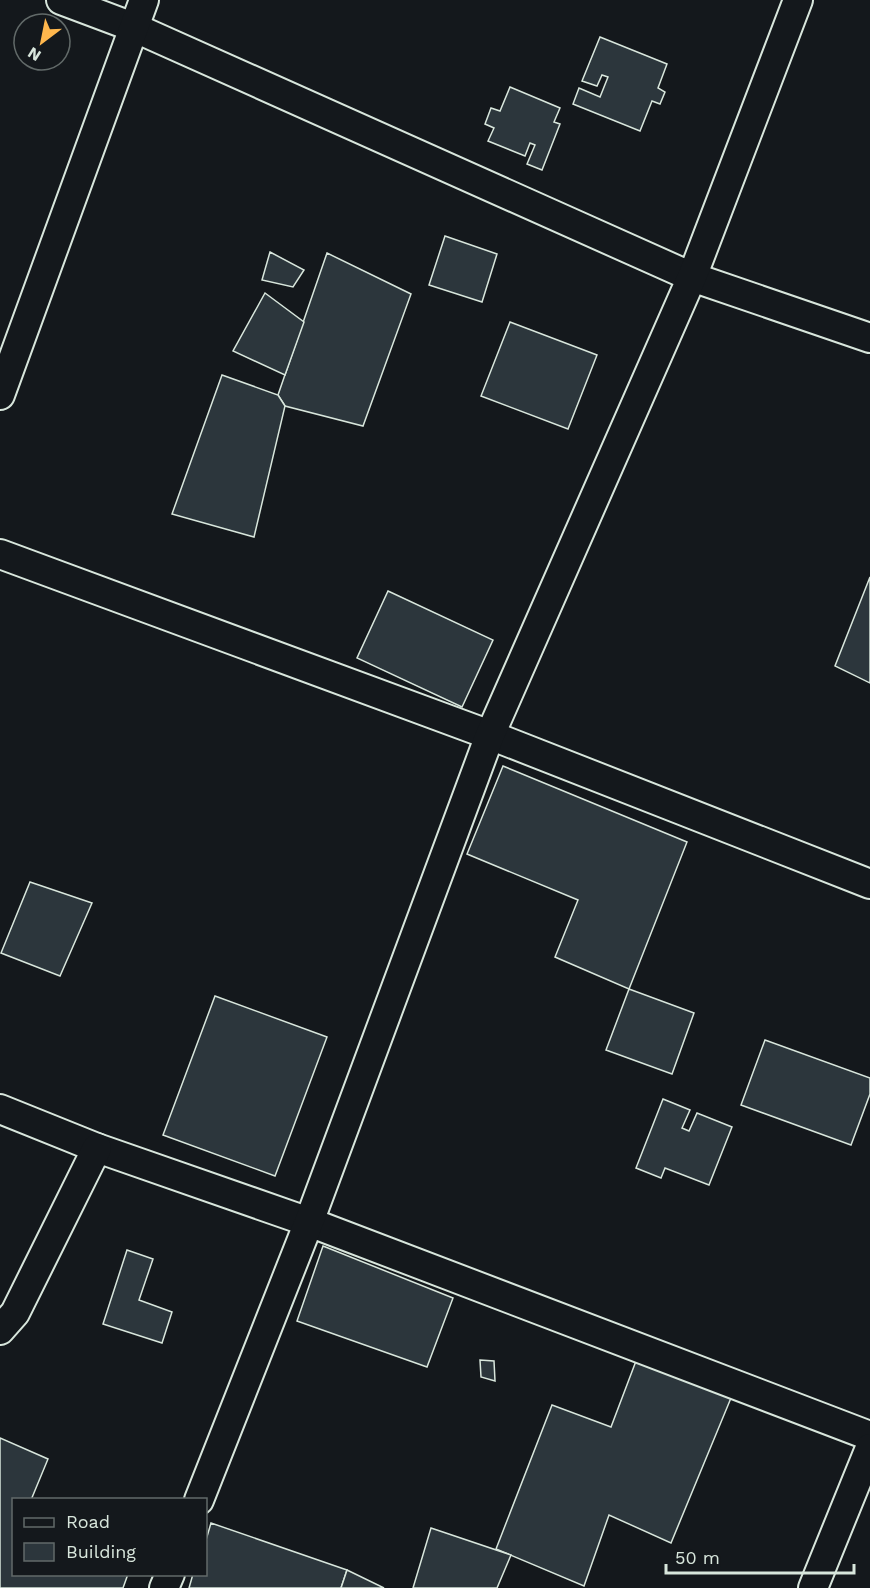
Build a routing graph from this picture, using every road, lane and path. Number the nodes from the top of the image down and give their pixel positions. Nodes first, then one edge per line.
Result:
1 (61, 0) edge
2 (144, 0) edge
3 (798, 0) edge
4 (133, 27) junction
5 (692, 277) junction
6 (870, 338) edge
7 (0, 395) edge
8 (0, 554) edge
9 (490, 735) junction
10 (870, 884) edge
11 (0, 1109) edge
12 (97, 1148) junction
13 (309, 1222) junction
14 (0, 1330) edge
15 (870, 1436) edge
16 (870, 1448) edge
17 (200, 1498) edge
18 (813, 1588) edge

1 - 4 street
2 - 4 street
3 - 5 street
4 - 5 street
4 - 7 street
5 - 6 street
5 - 9 street
8 - 9 street
9 - 10 street
9 - 13 street
11 - 12 street
12 - 13 street
12 - 14 street
13 - 15 street
13 - 17 street
16 - 18 street

